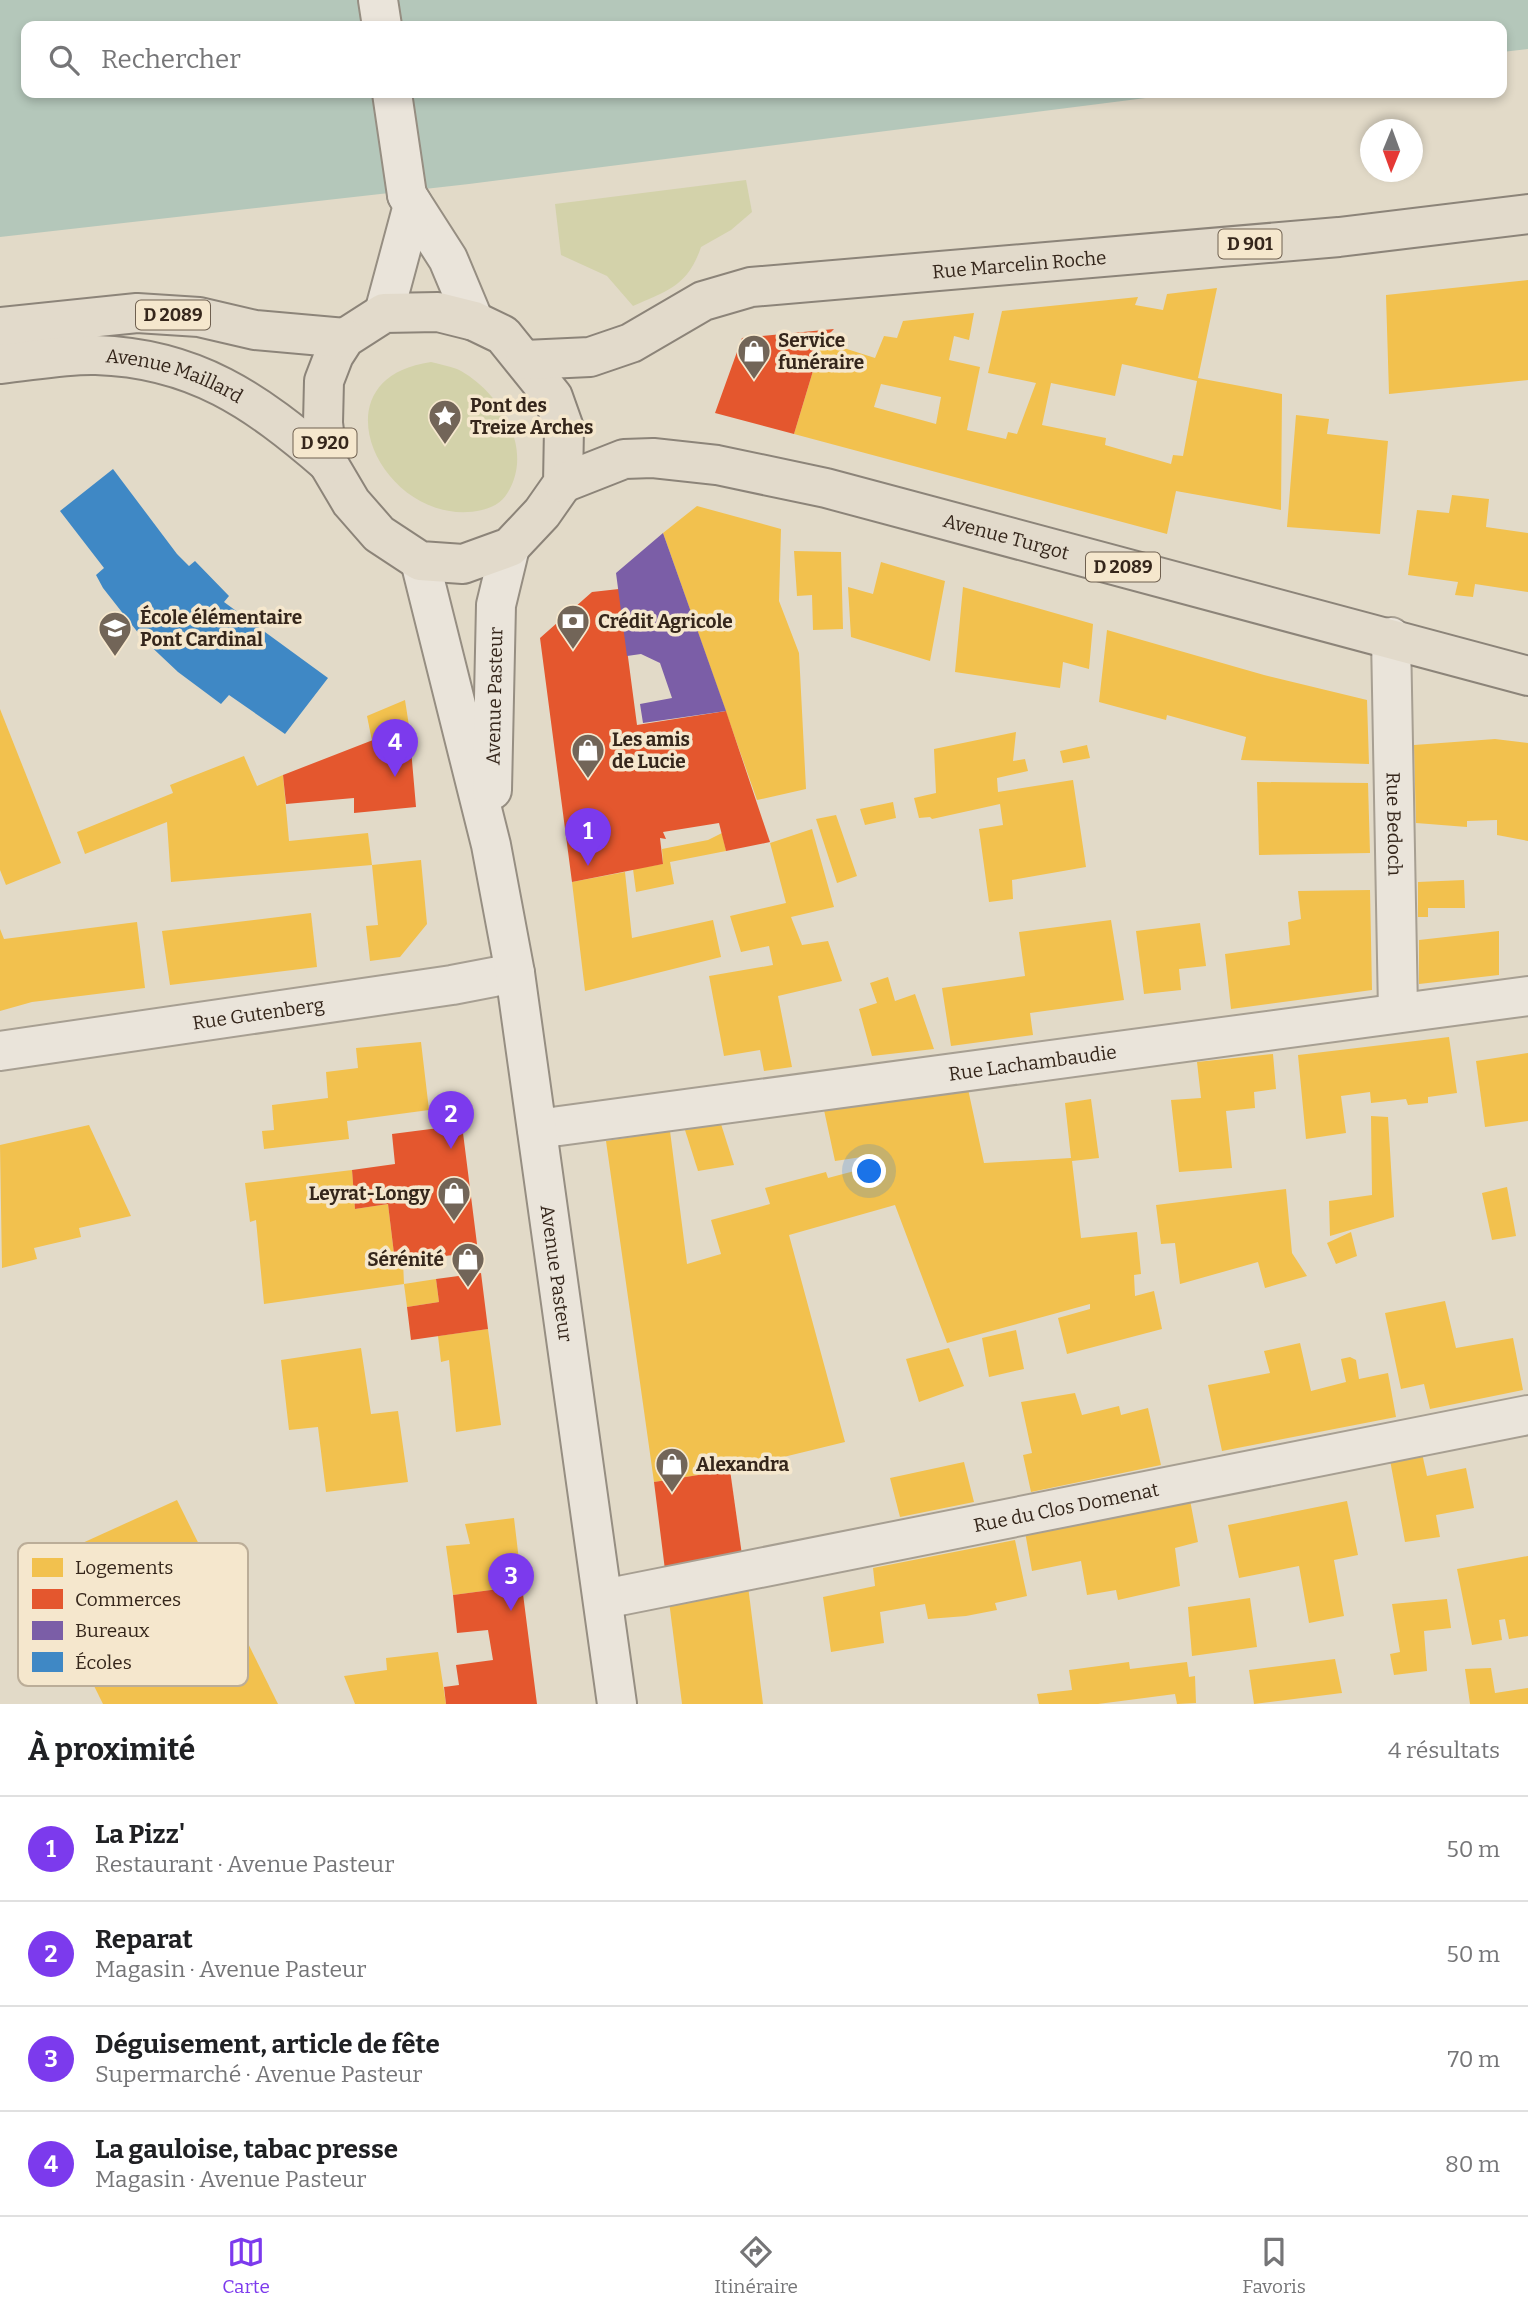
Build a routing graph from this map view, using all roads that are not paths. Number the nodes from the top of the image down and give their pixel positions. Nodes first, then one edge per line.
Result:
1 (378, 0) edge
2 (381, 21) edge
3 (393, 98) edge
4 (410, 200) junction
5 (1528, 214) edge
6 (384, 313) junction
7 (474, 321) junction
8 (0, 327) edge
9 (345, 338) junction
10 (525, 360) junction
11 (0, 364) edge
12 (328, 463) junction
13 (563, 483) junction
14 (510, 547) junction
15 (421, 561) junction
16 (1391, 637) junction
17 (1528, 676) edge
18 (491, 845) junction
19 (516, 972) junction
20 (1528, 996) edge
21 (1398, 1011) junction
22 (0, 1051) edge
23 (537, 1129) junction
24 (1528, 1415) edge
25 (604, 1599) junction
26 (617, 1704) edge

1 - 2 street
3 - 4 street
4 - 6 street
4 - 7 street
5 - 10 main road, Rue Marcelin Roche / D 901
6 - 7 main road
6 - 9 main road, D 920
7 - 10 main road
8 - 9 main road, D 2089
9 - 12 main road, D 920
10 - 13 main road
11 - 12 main road, Avenue Maillard / D 2089
12 - 15 main road, D 920
13 - 14 main road
13 - 16 main road, Avenue Turgot / D 2089
14 - 15 main road
14 - 18 street, Avenue Pasteur
15 - 18 street, Avenue Pasteur
16 - 17 main road, Avenue Turgot / D 2089
16 - 21 street, Rue Bedoch
18 - 19 street, Avenue Pasteur
19 - 22 street, Rue Gutenberg
19 - 23 street, Avenue Pasteur
20 - 21 street, Rue Lachambaudie
21 - 23 street, Rue Lachambaudie
23 - 25 street, Avenue Pasteur
24 - 25 street, Rue du Clos Domenat
25 - 26 street, Avenue Pasteur

